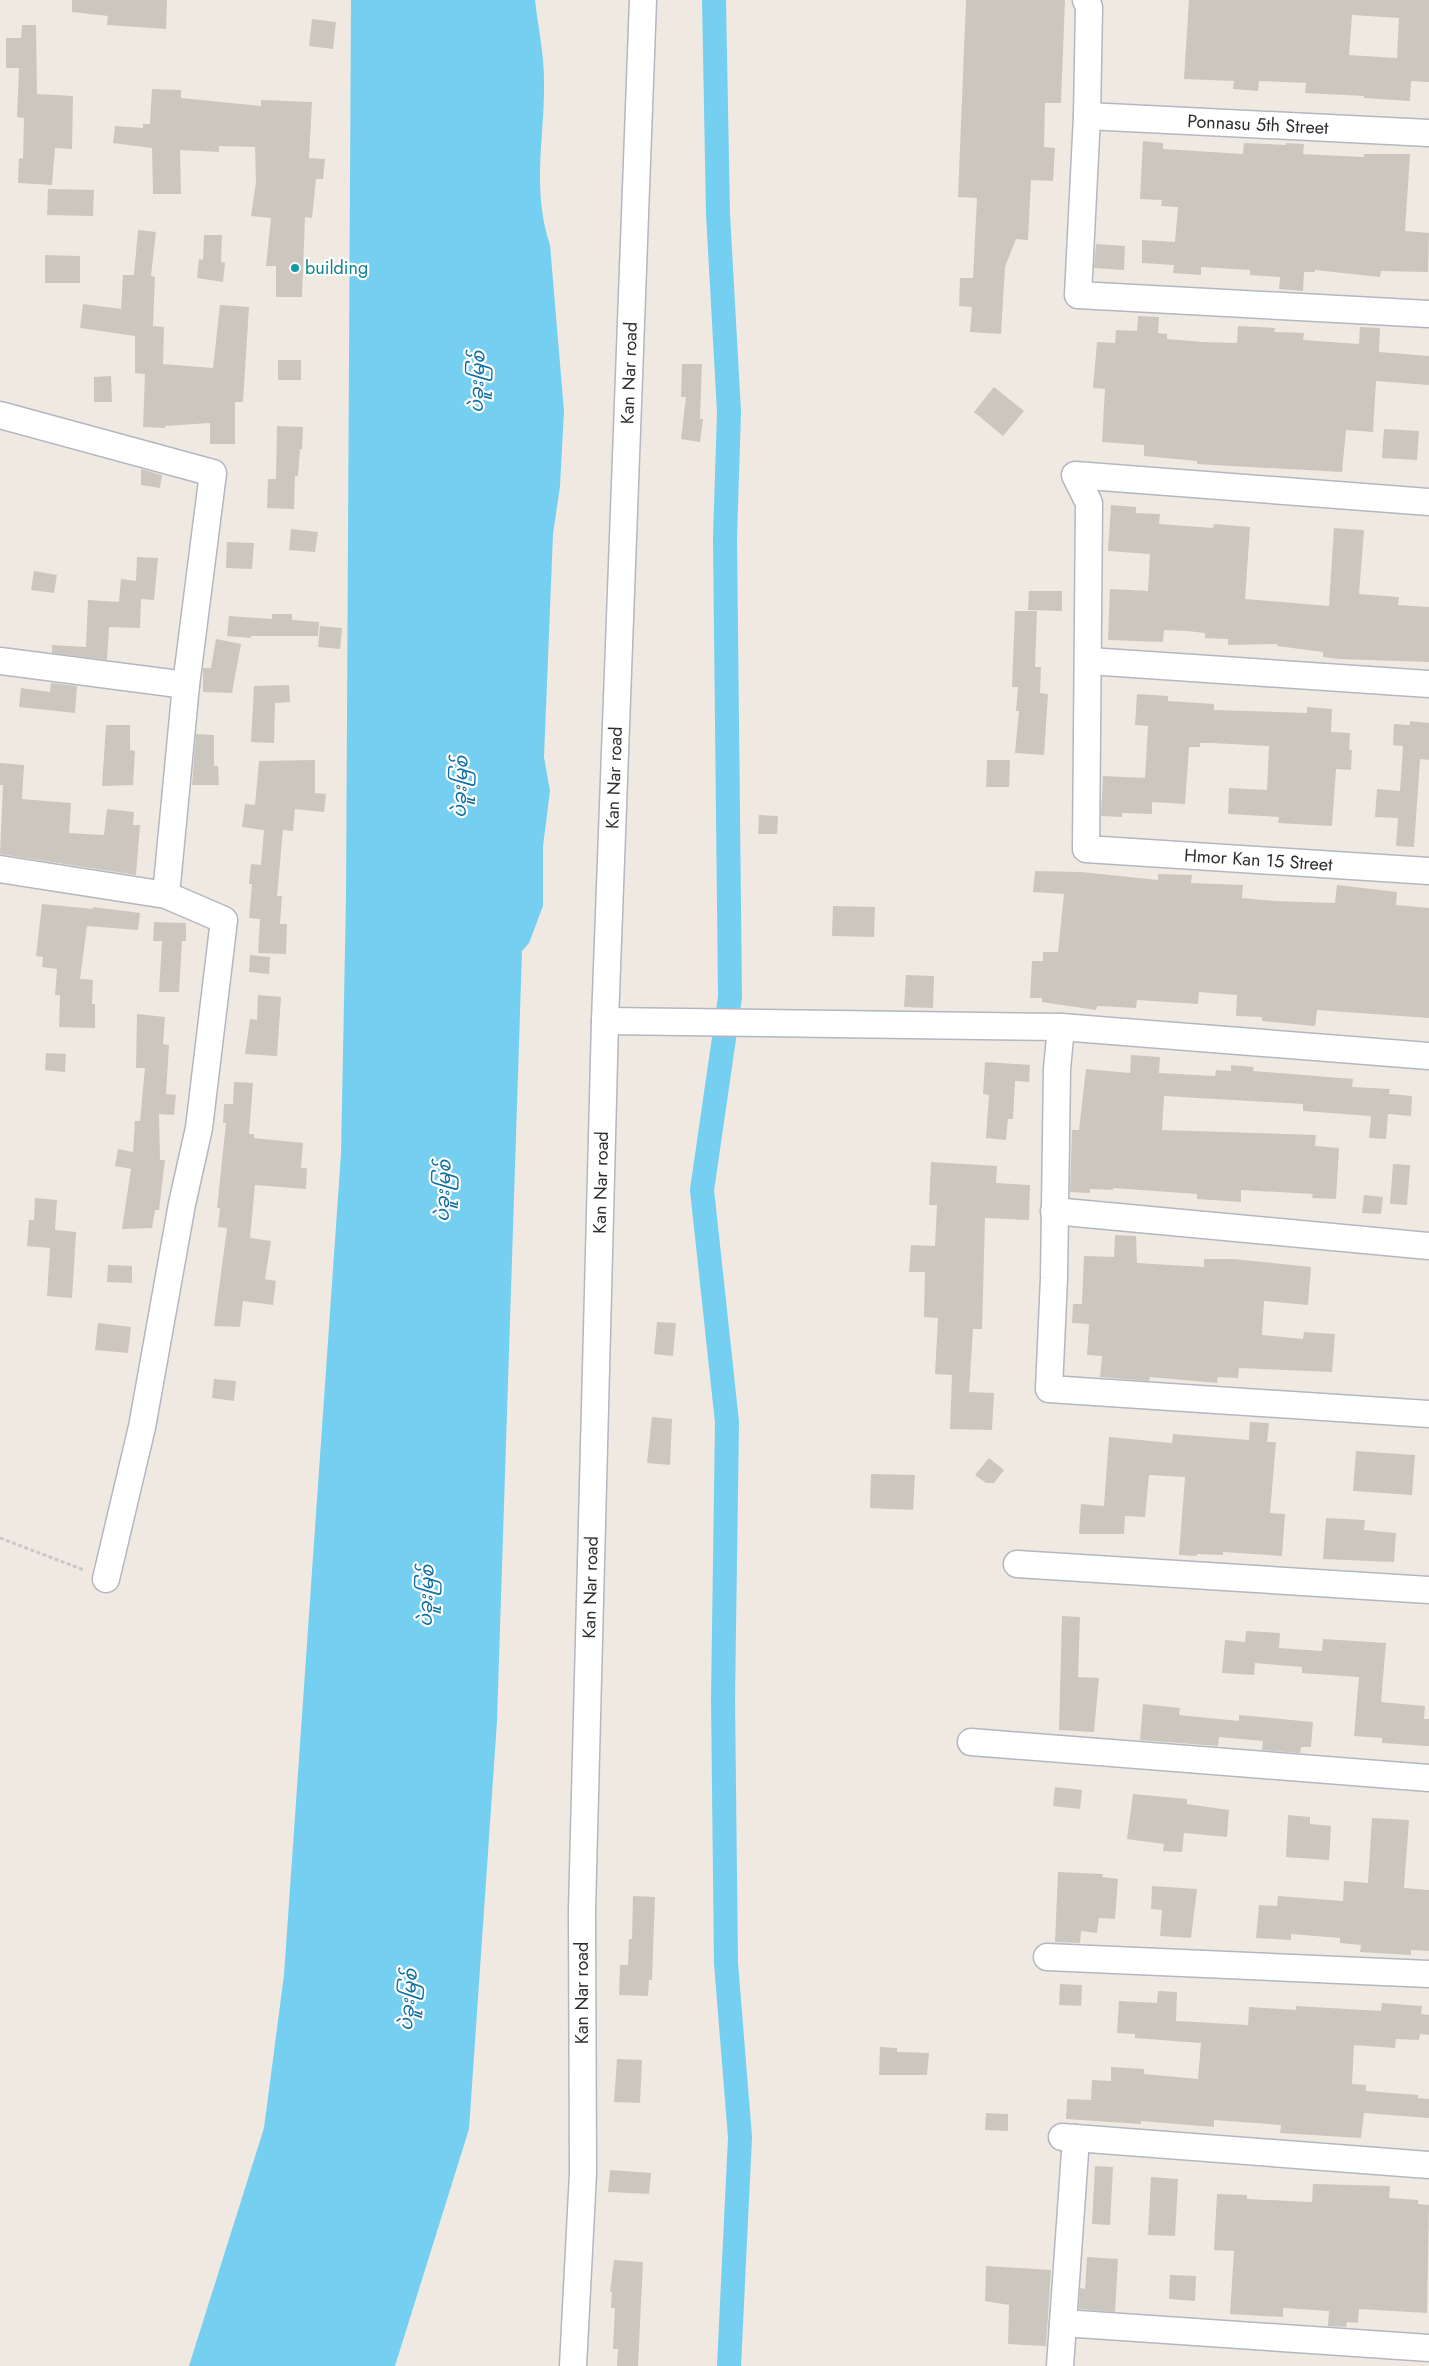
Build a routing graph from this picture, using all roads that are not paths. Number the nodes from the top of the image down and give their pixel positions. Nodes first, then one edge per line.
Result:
1 (643, 0) edge
2 (1088, 2) edge
3 (1088, 116) junction
4 (1429, 133) edge
5 (1429, 314) edge
6 (0, 415) edge
7 (1429, 502) edge
8 (0, 661) edge
9 (1089, 661) junction
10 (1429, 684) edge
11 (186, 685) junction
12 (0, 869) edge
13 (1429, 871) edge
14 (166, 895) junction
15 (605, 1021) junction
16 (1061, 1027) junction
17 (1429, 1056) edge
18 (1054, 1210) junction
19 (1429, 1246) edge
20 (1429, 1414) edge
21 (1017, 1564) dead end
22 (106, 1579) road end
23 (1429, 1590) edge
24 (971, 1742) dead end
25 (1429, 1778) edge
26 (1047, 1957) dead end
27 (1429, 1974) edge
28 (1429, 2165) edge
29 (1063, 2323) junction
30 (1429, 2348) edge
31 (573, 2366) edge
32 (1060, 2366) edge

1 - 15 street, Kan Nar road
2 - 3 street
3 - 4 street, Ponnasu 5th Street
3 - 5 street
6 - 11 street
7 - 9 street
8 - 11 street
9 - 10 street
9 - 13 street, Hmor Kan 15 Street
11 - 14 street
12 - 14 street
14 - 22 street
15 - 16 street
15 - 31 street, Kan Nar road
16 - 17 street
16 - 18 street
18 - 19 street
18 - 20 street
21 - 23 street
24 - 25 street
26 - 27 street
28 - 29 street
29 - 30 street
29 - 32 street

